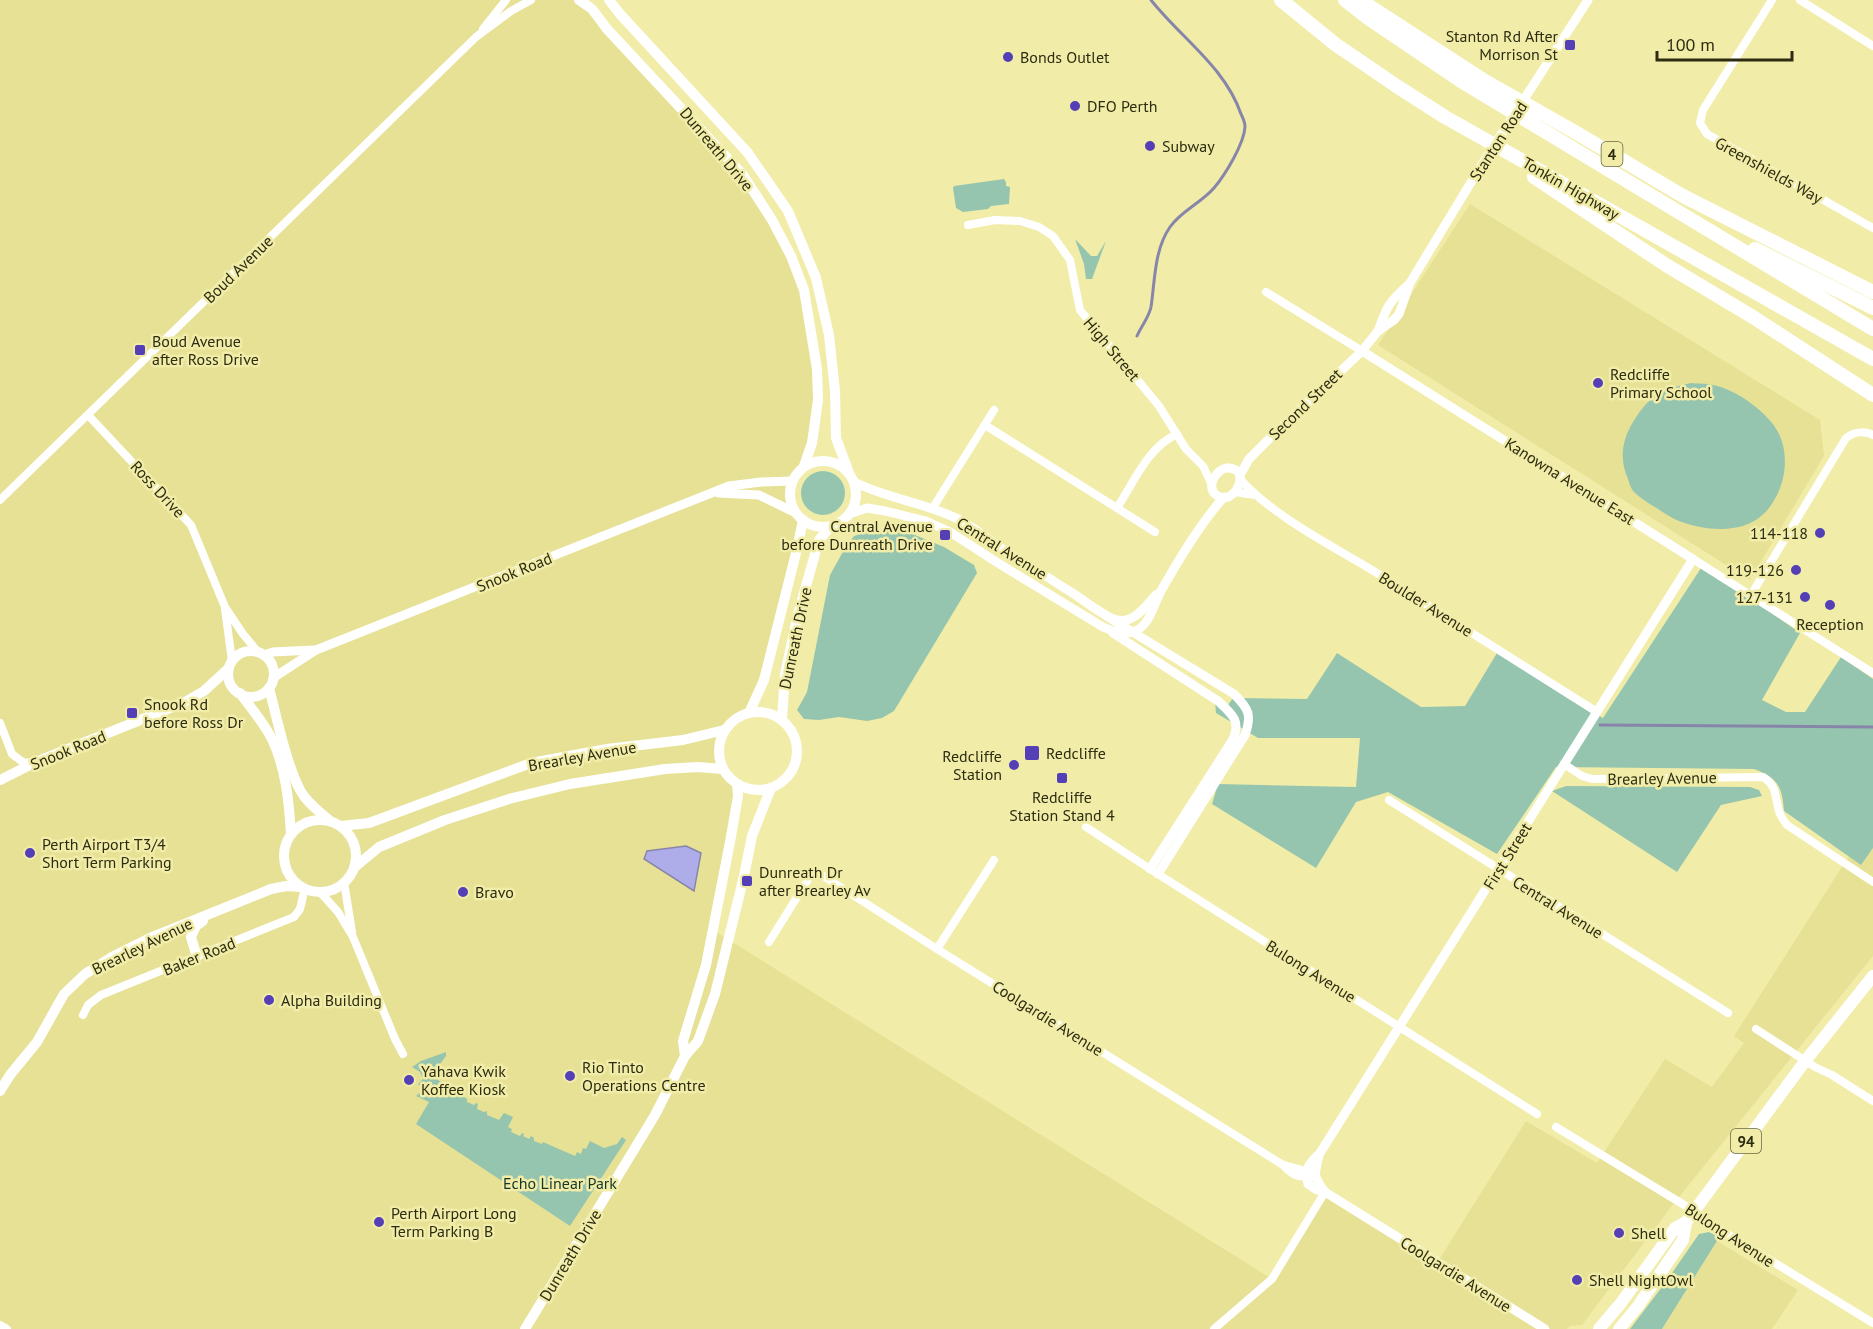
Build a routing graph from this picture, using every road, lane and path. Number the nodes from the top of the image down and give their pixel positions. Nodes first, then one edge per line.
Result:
1 (506, 0) edge
2 (531, 0) edge
3 (579, 0) edge
4 (609, 0) edge
5 (1281, 0) edge
6 (1345, 0) edge
7 (1360, 0) edge
8 (1588, 0) edge
9 (1772, 0) edge
10 (1800, 0) edge
11 (476, 37) junction
12 (1873, 46) edge
13 (1445, 117) junction
14 (1669, 208) junction
15 (968, 225) dead end
16 (1873, 228) edge
17 (1410, 283) junction
18 (1266, 292) dead end
19 (1873, 292) edge
20 (1873, 308) edge
21 (1753, 317) junction
22 (1873, 329) edge
23 (1378, 331) junction
24 (1362, 351) junction
25 (1873, 359) edge
26 (1873, 385) edge
27 (1873, 395) edge
28 (994, 410) dead end
29 (88, 415) junction
30 (985, 425) junction
31 (1177, 434) junction
32 (1873, 435) edge
33 (804, 466) junction
34 (1203, 466) junction
35 (1221, 470) junction
36 (1238, 474) junction
37 (851, 478) junction
38 (792, 481) junction
39 (1213, 489) junction
40 (1235, 492) junction
41 (712, 493) junction
42 (1255, 495) junction
43 (1224, 497) junction
44 (0, 500) edge
45 (1117, 508) junction
46 (932, 509) junction
47 (849, 514) junction
48 (799, 517) junction
49 (1206, 518) junction
50 (831, 526) junction
51 (1155, 532) dead end
52 (1693, 559) junction
53 (1161, 591) junction
54 (1751, 595) junction
55 (225, 607) junction
56 (1108, 617) junction
57 (1135, 617) junction
58 (1149, 617) junction
59 (1103, 627) junction
60 (1134, 631) junction
61 (316, 650) junction
62 (1143, 652) junction
63 (261, 654) junction
64 (1170, 655) junction
65 (231, 665) junction
66 (1873, 673) edge
67 (271, 683) junction
68 (240, 693) junction
69 (1597, 712) junction
70 (749, 713) junction
71 (782, 719) junction
72 (1, 727) edge
73 (724, 730) junction
74 (36, 762) junction
75 (1564, 764) junction
76 (722, 769) junction
77 (0, 780) edge
78 (737, 785) junction
79 (771, 788) junction
80 (1389, 800) dead end
81 (336, 824) junction
82 (1086, 827) dead end
83 (291, 834) junction
84 (994, 860) dead end
85 (354, 867) junction
86 (1498, 869) junction
87 (1154, 872) junction
88 (344, 882) junction
89 (1873, 882) edge
90 (303, 888) junction
91 (320, 892) junction
92 (232, 905) junction
93 (353, 937) junction
94 (769, 942) dead end
95 (937, 949) junction
96 (197, 957) junction
97 (1871, 979) edge
98 (1728, 1013) dead end
99 (83, 1015) dead end
100 (1400, 1027) junction
101 (1755, 1029) dead end
102 (403, 1054) dead end
103 (685, 1056) junction
104 (1806, 1060) junction
105 (0, 1091) edge
106 (1873, 1101) edge
107 (1537, 1114) dead end
108 (1556, 1127) dead end
109 (1309, 1175) junction
110 (1325, 1192) junction
111 (1694, 1211) junction
112 (1686, 1222) junction
113 (1526, 1318) junction
114 (1873, 1323) edge
115 (0, 1324) edge
116 (7, 1329) edge
117 (525, 1329) edge
118 (1214, 1329) edge
119 (1533, 1329) edge
120 (1545, 1329) edge
121 (1599, 1329) edge
122 (1619, 1329) edge

1 - 11 street, Boud Avenue
2 - 11 street, Boud Avenue
3 - 33 main road, Dunreath Drive
4 - 37 main road, Dunreath Drive
5 - 13 highway, Tonkin Highway
6 - 14 highway, Tonkin Highway / 4
7 - 19 highway, 4
8 - 17 street, Stanton Road
9 - 16 street, Greenshields Way
10 - 12 street
11 - 29 street, Boud Avenue
13 - 21 highway
13 - 25 highway, Tonkin Highway
14 - 20 highway, Tonkin Highway
14 - 22 highway, Tonkin Highway
15 - 31 street, High Street
17 - 23 street, Stanton Road
17 - 23 street, Stanton Road
18 - 24 street, Kanowna Avenue East
21 - 26 highway
21 - 27 highway
23 - 24 street, Stanton Road
24 - 36 street, Second Street
24 - 52 street, Kanowna Avenue East
28 - 30 street
29 - 44 street, Boud Avenue
29 - 55 street, Ross Drive
30 - 45 street
30 - 46 street
31 - 34 street, High Street
31 - 45 street
32 - 54 street
33 - 37 main road
33 - 38 main road
34 - 35 street
34 - 39 street, High Street
35 - 36 street
35 - 39 street
36 - 40 street, Second Street
36 - 42 street, Boulder Avenue
37 - 46 street, Central Avenue
37 - 47 main road
38 - 41 street, Snook Road
38 - 48 main road
39 - 43 street
39 - 49 street
40 - 42 street, Boulder Avenue
40 - 43 street
41 - 48 street, Snook Road
41 - 61 street, Snook Road
42 - 69 street, Boulder Avenue
43 - 49 street
45 - 51 street
46 - 56 street, Central Avenue
47 - 50 main road
47 - 59 street, Central Avenue
48 - 50 main road
48 - 70 main road, Dunreath Drive
49 - 53 street
50 - 71 main road, Dunreath Drive
52 - 54 street, Kanowna Avenue East
52 - 69 street, First Street
53 - 57 street
53 - 58 street
54 - 66 street, Kanowna Avenue East
55 - 63 street, Ross Drive
55 - 65 street, Ross Drive
56 - 57 street
56 - 60 street, Central Avenue
57 - 60 street
58 - 60 street
58 - 64 street, Central Avenue
59 - 60 street, Central Avenue
59 - 62 street, Central Avenue
60 - 62 street
60 - 64 street, Central Avenue
61 - 63 street, Snook Road
61 - 67 street, Snook Road
62 - 87 street, Central Avenue
63 - 65 main road
63 - 67 main road
64 - 87 street, Central Avenue
65 - 68 main road
65 - 74 main road, Snook Road
67 - 68 main road
67 - 81 main road
68 - 83 main road
69 - 75 street, First Street
70 - 71 main road
70 - 73 main road
71 - 79 main road
72 - 74 street
73 - 76 main road
73 - 81 main road, Brearley Avenue
74 - 77 main road, Snook Road
75 - 86 street, First Street
75 - 89 street, Brearley Avenue
76 - 78 main road
76 - 85 main road, Brearley Avenue
78 - 79 main road
78 - 103 main road, Dunreath Drive
79 - 103 main road, Dunreath Drive
80 - 86 street, Central Avenue
81 - 83 main road
81 - 85 main road
82 - 87 street, Bulong Avenue
83 - 90 main road
84 - 95 street
85 - 88 main road
86 - 98 street, Central Avenue
86 - 100 street, First Street
87 - 100 street, Bulong Avenue
88 - 91 main road
88 - 93 street
90 - 91 main road
90 - 92 main road, Brearley Avenue
90 - 96 street, Baker Road
91 - 93 street
92 - 96 main road
92 - 105 main road, Brearley Avenue
93 - 102 street
94 - 95 street, Coolgardie Avenue
95 - 109 street, Coolgardie Avenue
96 - 99 street, Baker Road
97 - 104 highway, 94
100 - 107 street, Bulong Avenue
100 - 109 street, First Street
101 - 104 street
103 - 117 main road, Dunreath Drive
104 - 106 street
104 - 111 highway, 94
108 - 111 street, Bulong Avenue
109 - 110 street, Coolgardie Avenue
110 - 113 street, Coolgardie Avenue
110 - 118 street
111 - 112 highway, 94
111 - 114 street, Bulong Avenue
112 - 121 highway, 94
112 - 122 highway, 94
113 - 119 street, Coolgardie Avenue
113 - 120 street, Coolgardie Avenue
115 - 116 street

